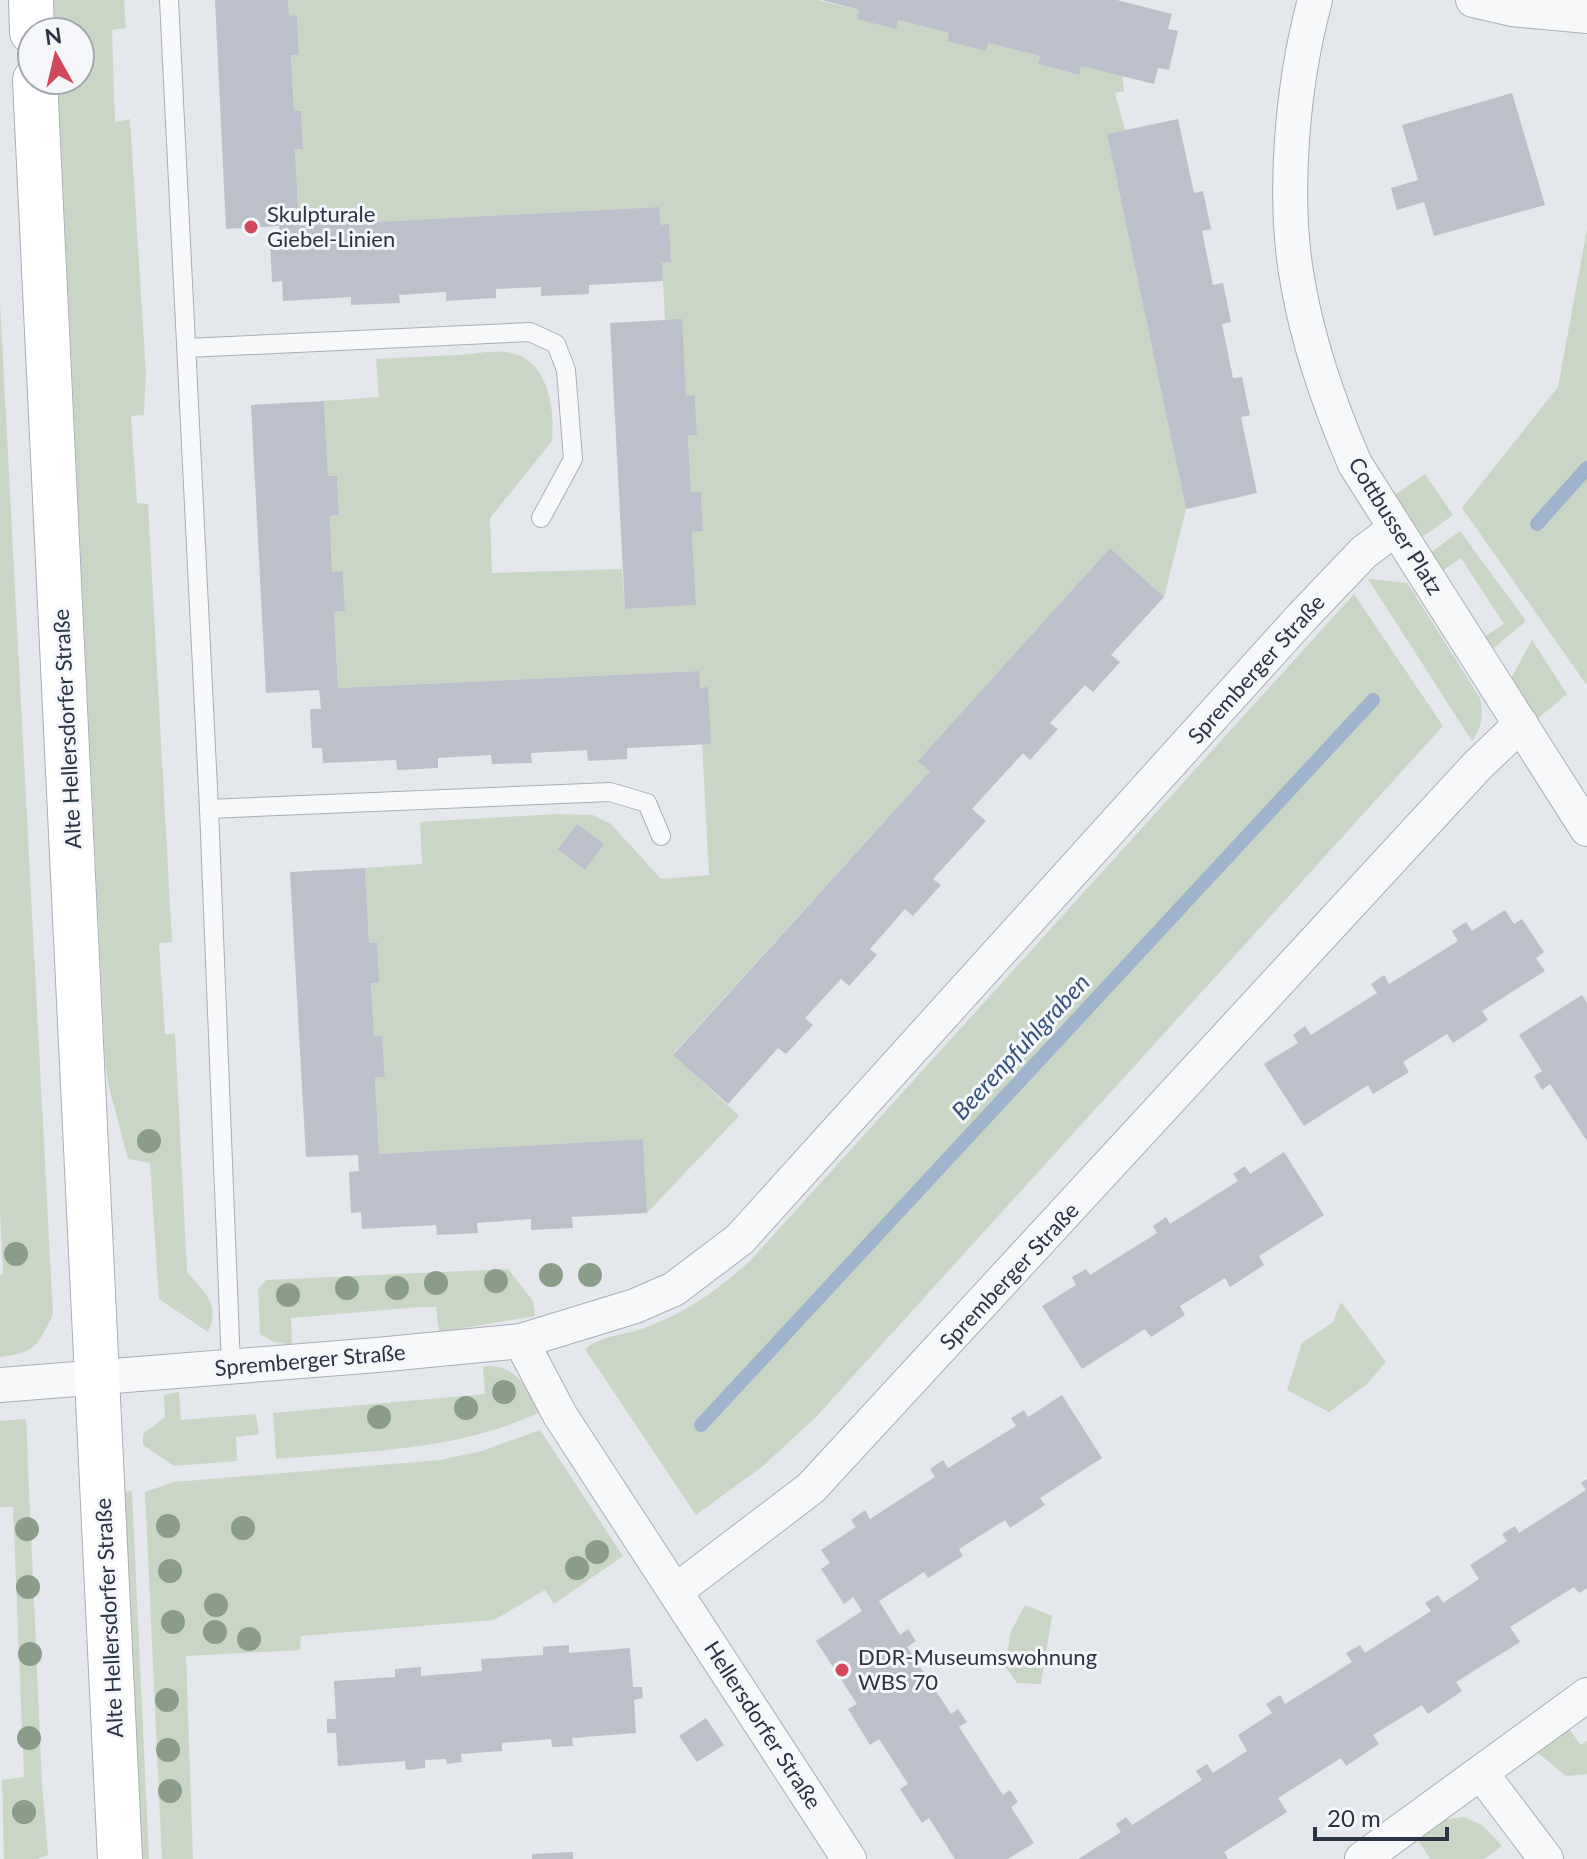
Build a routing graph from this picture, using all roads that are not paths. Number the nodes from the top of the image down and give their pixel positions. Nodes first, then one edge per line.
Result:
1 (169, 0) edge
2 (1315, 0) edge
3 (1473, 0) edge
4 (1587, 16) edge
5 (36, 96) edge
6 (187, 348) junction
7 (541, 518) dead end
8 (1395, 529) junction
9 (1521, 724) junction
10 (209, 809) junction
11 (1587, 829) edge
12 (661, 836) dead end
13 (521, 1341) junction
14 (231, 1366) junction
15 (99, 1378) junction
16 (0, 1385) edge
17 (677, 1590) junction
18 (1587, 1695) edge
19 (1481, 1773) junction
20 (120, 1859) edge
21 (849, 1859) edge
22 (1362, 1859) edge
23 (1546, 1859) edge

1 - 6 lane
2 - 8 street, Cottbusser Platz
3 - 4 street
5 - 15 street, Alte Hellersdorfer Straße
6 - 7 lane
6 - 10 lane
8 - 9 street, Cottbusser Platz
8 - 13 street, Spremberger Straße
9 - 11 street, Cottbusser Platz
9 - 17 street, Spremberger Straße
10 - 12 lane
10 - 14 lane
13 - 14 street, Spremberger Straße
13 - 17 street
14 - 15 street, Spremberger Straße
15 - 16 street
15 - 20 street, Alte Hellersdorfer Straße
17 - 21 street, Hellersdorfer Straße
18 - 19 street
19 - 22 street
19 - 23 street

